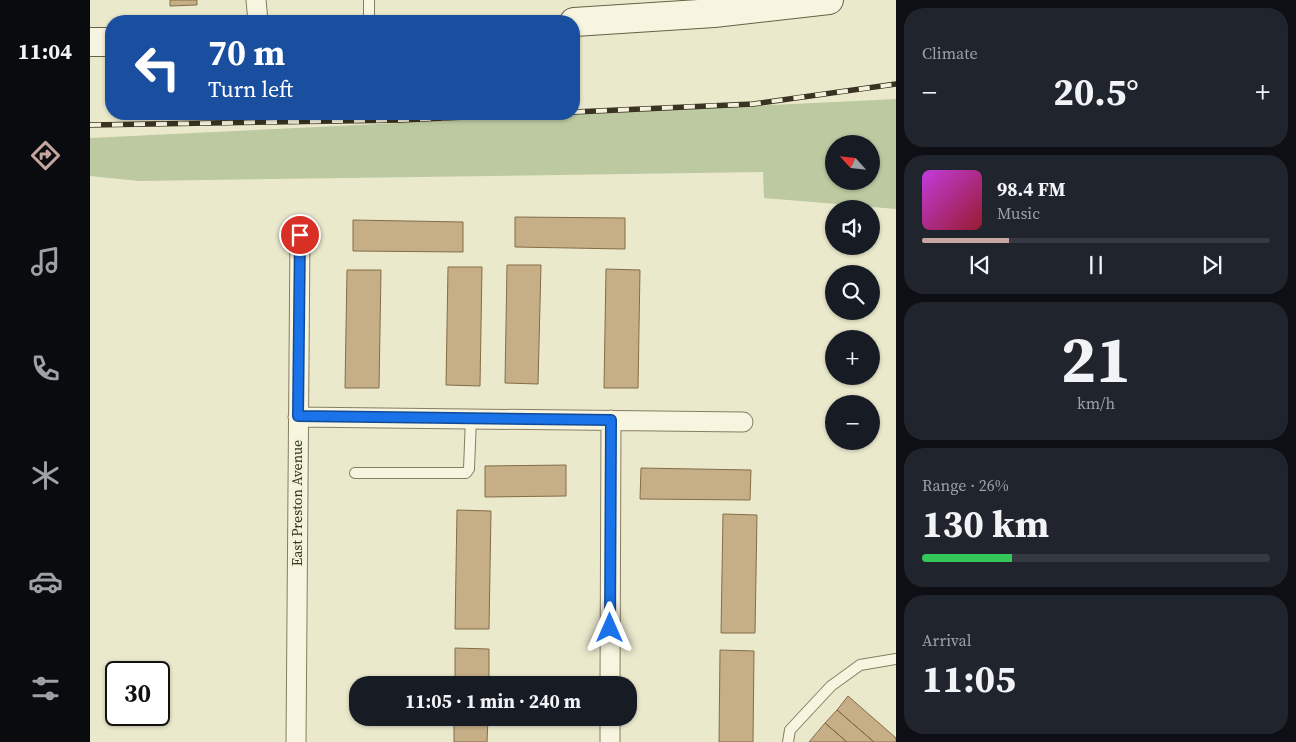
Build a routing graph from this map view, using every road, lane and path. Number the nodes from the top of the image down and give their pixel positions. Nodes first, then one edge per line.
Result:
1 (256, 0) edge
2 (369, 0) edge
3 (829, 0) edge
4 (796, 2) edge
5 (257, 15) edge
6 (369, 15) edge
7 (580, 21) edge
8 (90, 42) edge
9 (105, 42) edge
10 (300, 235) dead end
11 (298, 416) junction
12 (471, 418) junction
13 (611, 420) junction
14 (743, 422) dead end
15 (355, 473) dead end
16 (896, 659) edge
17 (610, 676) edge
18 (610, 726) edge
19 (296, 742) edge
20 (610, 742) edge
21 (788, 742) edge

1 - 5 street
2 - 6 lane
3 - 4 street
4 - 7 street
8 - 9 street
10 - 11 street, East Preston Avenue
11 - 12 street
11 - 19 street, East Preston Avenue
12 - 13 street
12 - 15 lane
13 - 14 street
13 - 17 street
16 - 21 lane
18 - 20 street

